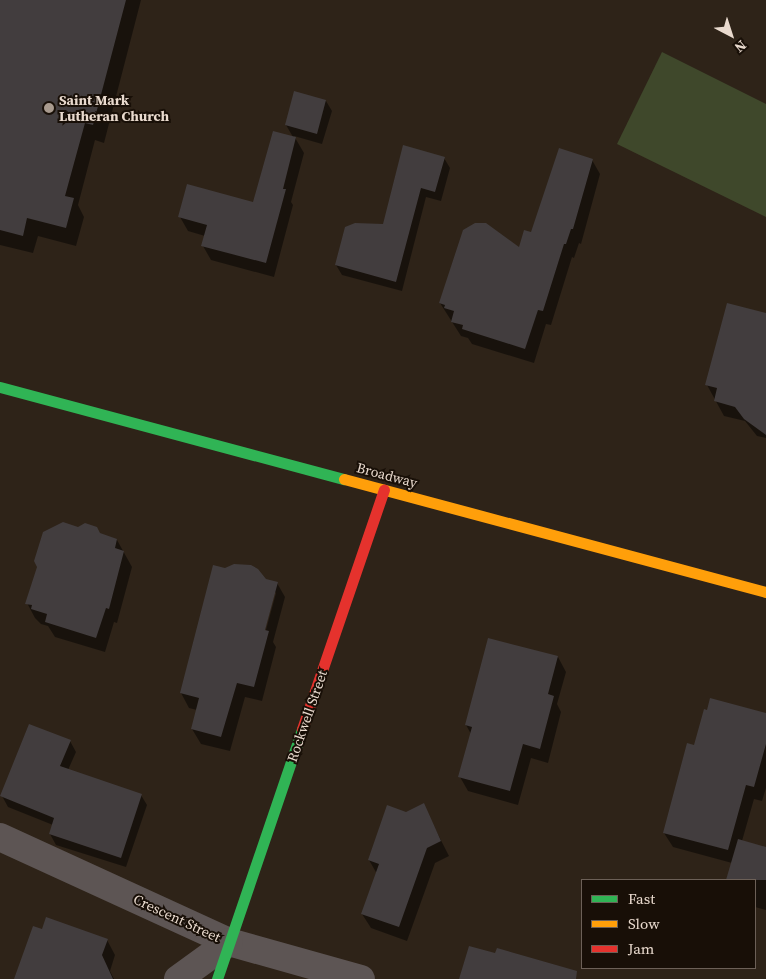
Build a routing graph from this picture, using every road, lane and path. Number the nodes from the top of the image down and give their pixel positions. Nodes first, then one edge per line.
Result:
1 (0, 387) edge
2 (384, 490) junction
3 (766, 592) edge
4 (0, 837) edge
5 (229, 942) junction
6 (178, 979) edge
7 (217, 979) edge
8 (361, 979) edge

1 - 2 main road, Broadway
2 - 3 main road, Broadway
2 - 5 main road, Rockwell Street
4 - 5 street, Crescent Street
5 - 6 street
5 - 7 main road, Rockwell Street
5 - 8 street, Crescent Street

